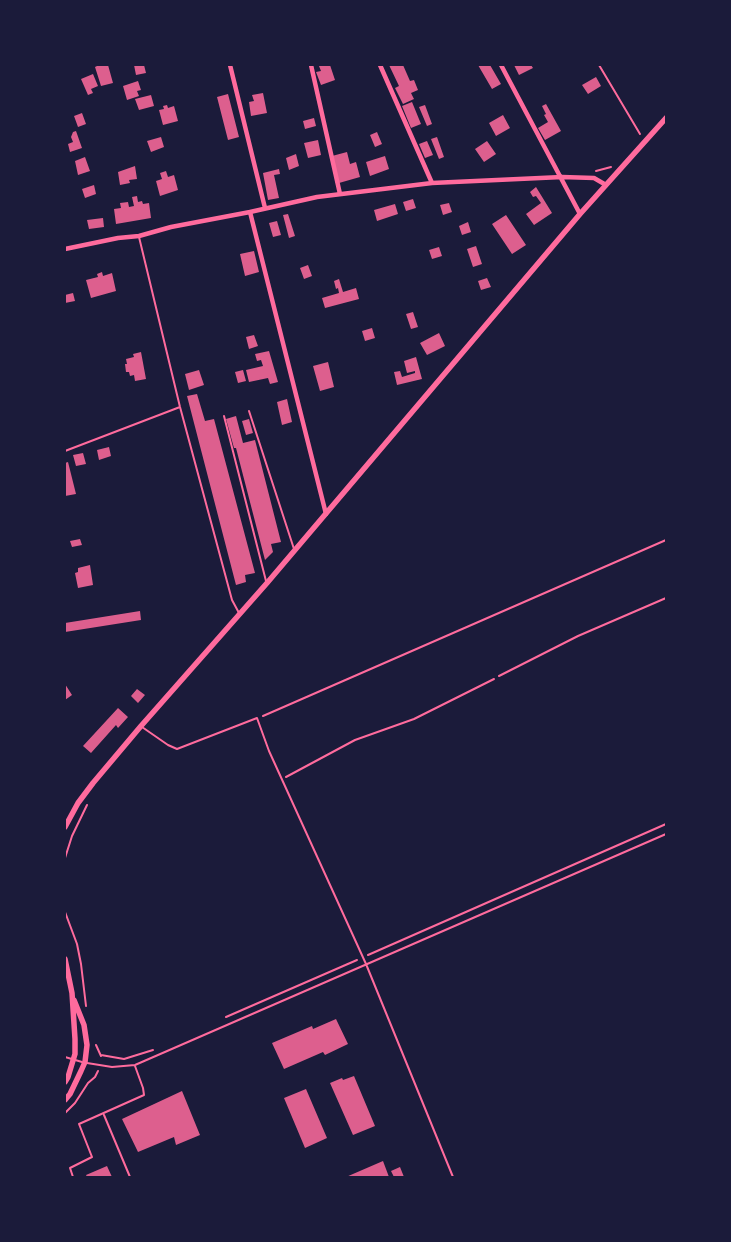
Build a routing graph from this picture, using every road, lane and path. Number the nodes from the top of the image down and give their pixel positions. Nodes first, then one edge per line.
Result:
1 (230, 65) edge
2 (311, 65) edge
3 (380, 65) edge
4 (501, 65) edge
5 (599, 65) edge
6 (666, 118) edge
7 (644, 142) junction
8 (615, 165) dead end
9 (562, 177) junction
10 (588, 178) junction
11 (432, 183) junction
12 (606, 185) junction
13 (340, 194) junction
14 (265, 208) junction
15 (250, 212) junction
16 (580, 214) junction
17 (139, 236) junction
18 (65, 249) edge
19 (180, 407) junction
20 (249, 411) dead end
21 (224, 416) dead end
22 (65, 451) edge
23 (326, 514) junction
24 (666, 540) edge
25 (294, 549) junction
26 (267, 583) junction
27 (666, 598) edge
28 (239, 613) junction
29 (499, 676) joint
30 (257, 718) junction
31 (141, 726) junction
32 (282, 779) junction
33 (666, 824) edge
34 (76, 826) dead end
35 (65, 827) edge
36 (666, 834) edge
37 (65, 858) edge
38 (65, 912) edge
39 (363, 957) junction
40 (65, 958) edge
41 (366, 964) junction
42 (72, 993) junction
43 (87, 1010) dead end
44 (227, 1017) dead end
45 (94, 1038) dead end
46 (154, 1049) dead end
47 (101, 1055) junction
48 (65, 1057) edge
49 (73, 1059) junction
50 (100, 1060) dead end
51 (85, 1062) junction
52 (134, 1065) junction
53 (97, 1073) dead end
54 (65, 1082) edge
55 (65, 1100) edge
56 (65, 1113) edge
57 (104, 1114) junction
58 (73, 1177) edge
59 (130, 1177) edge
60 (453, 1177) edge

1 - 14 street
2 - 13 street
3 - 11 street
4 - 9 street
5 - 7 path
6 - 7 street
7 - 12 street
8 - 10 path
9 - 10 street
9 - 11 street
9 - 16 street
10 - 12 street
11 - 13 street
12 - 16 street
13 - 14 street
14 - 15 street
15 - 17 street
15 - 23 street
16 - 23 street
17 - 18 street
17 - 19 lane
19 - 22 lane
19 - 28 lane
20 - 25 lane
21 - 26 lane
23 - 25 street
24 - 30 path
25 - 26 street
26 - 28 street
27 - 29 lane
28 - 31 street
29 - 32 path
30 - 31 lane
30 - 32 lane
31 - 35 street
32 - 39 lane
33 - 39 path
34 - 37 path
36 - 41 lane
38 - 43 path
39 - 41 lane
39 - 44 path
40 - 42 street
41 - 52 lane
41 - 60 lane
42 - 49 street
42 - 51 street
45 - 47 path
46 - 47 path
47 - 50 path
48 - 49 lane
49 - 51 lane
49 - 54 street
51 - 52 lane
51 - 55 street
52 - 57 lane
53 - 56 path
57 - 58 lane
57 - 59 lane

